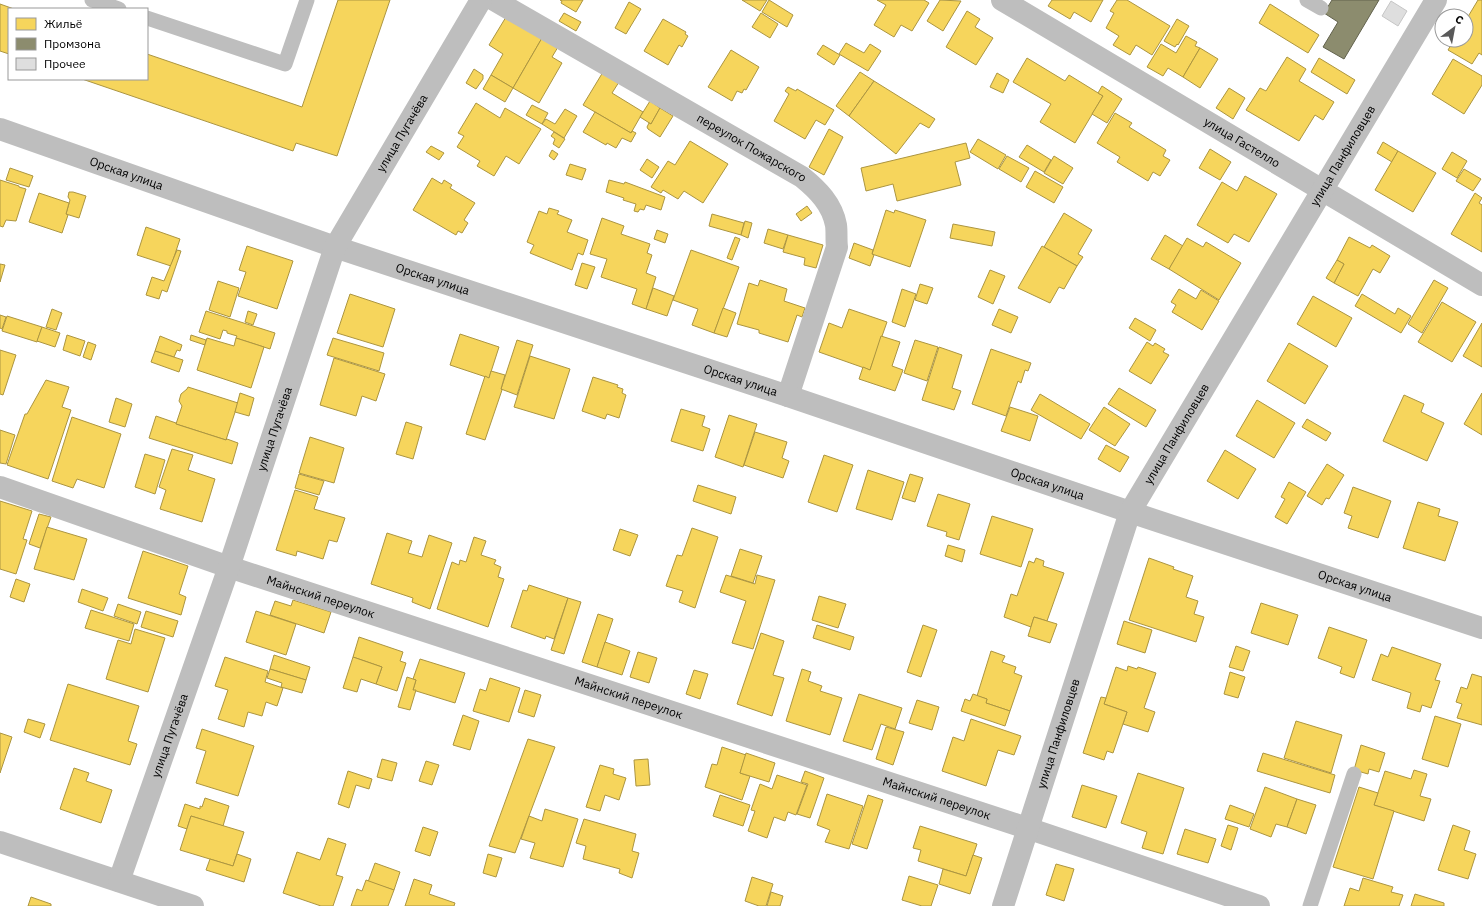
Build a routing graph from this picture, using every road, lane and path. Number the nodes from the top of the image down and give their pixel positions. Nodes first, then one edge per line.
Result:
1 (92, 0) edge
2 (307, 0) edge
3 (481, 0) edge
4 (494, 0) edge
5 (1002, 0) edge
6 (1307, 0) edge
7 (1436, 0) edge
8 (116, 8) edge
9 (1321, 8) dead end
10 (148, 18) edge
11 (0, 129) edge
12 (1322, 189) junction
13 (335, 247) junction
14 (1482, 285) edge
15 (788, 396) junction
16 (0, 488) edge
17 (1130, 512) junction
18 (229, 567) junction
19 (1482, 628) edge
20 (1354, 774) dead end
21 (1027, 828) junction
22 (0, 842) edge
23 (119, 881) junction
24 (193, 906) edge
25 (1002, 906) edge
26 (1259, 906) edge
27 (1310, 906) edge

1 - 8 lane
2 - 10 lane
3 - 13 street, улица Пугачёва
4 - 15 street, переулок Пожарского
5 - 12 street, улица Гастелло
6 - 9 lane
7 - 12 street, улица Панфиловцев
11 - 13 street, Орская улица
12 - 14 street, улица Гастелло
12 - 17 street, улица Панфиловцев
13 - 15 street, Орская улица
13 - 18 street, улица Пугачёва
15 - 17 street, Орская улица
16 - 18 street, Майнский переулок
17 - 19 street, Орская улица
17 - 21 street, улица Панфиловцев
18 - 21 street, Майнский переулок
18 - 23 street, улица Пугачёва
20 - 27 lane
21 - 25 street, улица Панфиловцев
21 - 26 street, Майнский переулок
22 - 23 street
23 - 24 street

